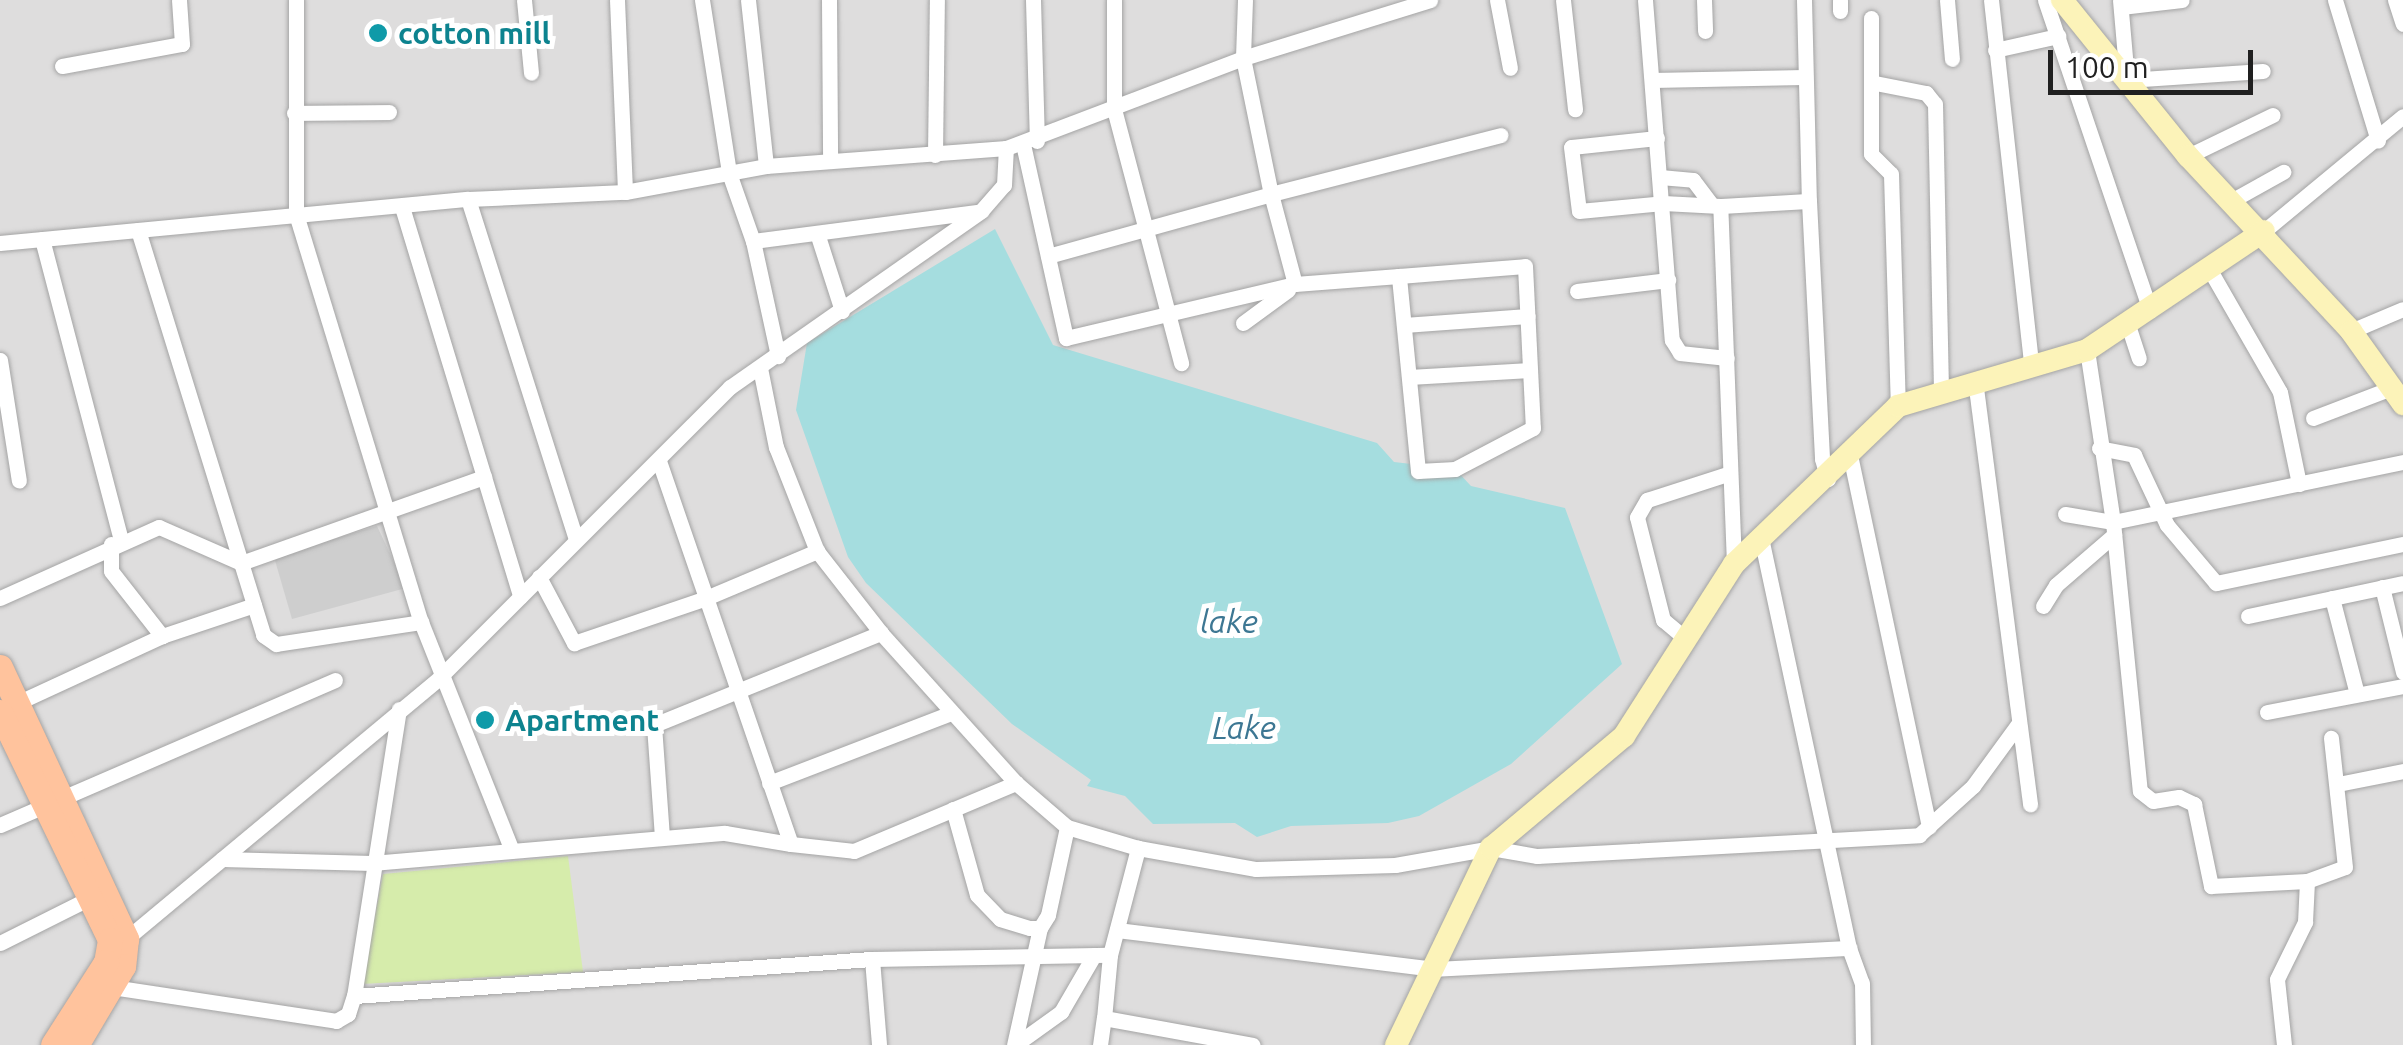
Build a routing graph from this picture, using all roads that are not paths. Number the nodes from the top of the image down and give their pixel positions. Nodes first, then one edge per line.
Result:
1 (179, 0) edge
2 (296, 0) edge
3 (524, 0) edge
4 (617, 0) edge
5 (702, 0) edge
6 (748, 0) edge
7 (829, 0) edge
8 (937, 0) edge
9 (1033, 0) edge
10 (1114, 0) edge
11 (1245, 0) edge
12 (1430, 0) edge
13 (1497, 0) edge
14 (1563, 0) edge
15 (1645, 0) edge
16 (1704, 0) edge
17 (1804, 0) edge
18 (1948, 0) edge
19 (1992, 0) edge
20 (2045, 0) edge
21 (2062, 0) edge
22 (2182, 0) edge
23 (2336, 0) edge
24 (2395, 0) edge
25 (2121, 4) edge
26 (1871, 18) dead end
27 (2403, 24) edge
28 (1705, 31) dead end
29 (2058, 36) junction
30 (1995, 50) junction
31 (1243, 58) junction
32 (1952, 59) dead end
33 (62, 66) dead end
34 (1510, 68) dead end
35 (2263, 70) dead end
36 (531, 74) dead end
37 (1804, 77) junction
38 (1652, 80) junction
39 (2127, 80) junction
40 (1874, 83) junction
41 (1114, 109) junction
42 (1575, 109) dead end
43 (389, 112) dead end
44 (294, 113) junction
45 (2273, 115) dead end
46 (2403, 116) edge
47 (1501, 135) dead end
48 (1657, 138) junction
49 (2378, 141) junction
50 (1030, 142) junction
51 (1006, 148) junction
52 (935, 155) junction
53 (2188, 156) junction
54 (830, 162) junction
55 (766, 166) junction
56 (2283, 172) dead end
57 (728, 173) junction
58 (1660, 176) junction
59 (625, 192) junction
60 (1271, 194) junction
61 (468, 199) junction
62 (1809, 201) junction
63 (2231, 201) junction
64 (1662, 203) junction
65 (1716, 205) junction
66 (402, 207) junction
67 (981, 212) junction
68 (296, 214) junction
69 (1146, 229) junction
70 (138, 230) junction
71 (2264, 231) junction
72 (817, 233) junction
73 (42, 239) junction
74 (753, 242) junction
75 (0, 243) edge
76 (1048, 256) junction
77 (2211, 272) junction
78 (1399, 276) junction
79 (1668, 280) junction
80 (1295, 284) junction
81 (1576, 291) dead end
82 (2403, 309) edge
83 (842, 310) junction
84 (2150, 311) junction
85 (1167, 316) junction
86 (1528, 316) junction
87 (1243, 322) dead end
88 (1404, 325) junction
89 (2128, 325) junction
90 (2350, 331) junction
91 (2087, 350) junction
92 (778, 356) junction
93 (1727, 358) junction
94 (2138, 358) dead end
95 (0, 360) edge
96 (1181, 363) dead end
97 (2031, 363) junction
98 (760, 368) junction
99 (1530, 370) junction
100 (1408, 377) junction
101 (1974, 380) junction
102 (1941, 390) junction
103 (2397, 396) edge
104 (3, 402) edge
105 (1898, 406) junction
106 (2313, 418) dead end
107 (2099, 448) junction
108 (1850, 454) junction
109 (659, 461) junction
110 (2403, 462) edge
111 (1726, 474) junction
112 (484, 477) junction
113 (1828, 479) junction
114 (19, 481) dead end
115 (2299, 484) junction
116 (2161, 512) junction
117 (388, 513) junction
118 (2065, 514) dead end
119 (2113, 529) junction
120 (576, 540) junction
121 (116, 542) junction
122 (1762, 542) junction
123 (2403, 544) edge
124 (817, 551) junction
125 (241, 563) junction
126 (1734, 564) junction
127 (539, 577) junction
128 (2403, 583) edge
129 (2382, 587) junction
130 (520, 596) junction
131 (0, 598) edge
132 (706, 598) junction
133 (2332, 598) junction
134 (254, 605) junction
135 (2043, 606) dead end
136 (2248, 616) dead end
137 (421, 622) junction
138 (881, 632) junction
139 (162, 636) junction
140 (1686, 638) junction
141 (0, 666) edge
142 (2403, 672) edge
143 (440, 677) junction
144 (335, 680) dead end
145 (2403, 686) edge
146 (738, 693) junction
147 (2357, 694) junction
148 (9, 707) edge
149 (400, 709) junction
150 (2267, 712) dead end
151 (950, 713) junction
152 (2019, 723) junction
153 (2331, 738) dead end
154 (2403, 771) edge
155 (769, 782) junction
156 (1016, 783) junction
157 (2338, 784) junction
158 (54, 801) junction
159 (2030, 804) dead end
160 (953, 810) junction
161 (0, 825) edge
162 (1067, 827) junction
163 (1930, 828) junction
164 (662, 837) junction
165 (1826, 842) junction
166 (791, 844) junction
167 (1138, 848) junction
168 (1491, 848) junction
169 (512, 852) junction
170 (222, 859) junction
171 (372, 862) junction
172 (2307, 881) junction
173 (90, 898) junction
174 (1040, 928) junction
175 (1117, 930) junction
176 (126, 938) junction
177 (0, 942) edge
178 (1849, 948) junction
179 (1102, 955) junction
180 (1036, 956) junction
181 (872, 959) junction
182 (1433, 969) junction
183 (112, 988) junction
184 (354, 996) junction
185 (1104, 1018) junction
186 (53, 1045) edge
187 (76, 1045) edge
188 (879, 1045) edge
189 (1014, 1045) edge
190 (1100, 1045) edge
191 (1253, 1045) edge
192 (1396, 1045) edge
193 (1863, 1045) edge
194 (2284, 1045) edge

1 - 33 street
2 - 44 street
3 - 36 street
4 - 59 street
5 - 57 street
6 - 55 street
7 - 54 street
8 - 52 street
9 - 50 street
10 - 41 street
11 - 31 street
12 - 31 street
13 - 34 street
14 - 42 street
15 - 38 street
16 - 28 street
17 - 37 street
18 - 32 street
19 - 30 street
20 - 29 street
21 - 39 street
22 - 25 street
23 - 49 street
24 - 27 street
25 - 39 street
26 - 40 street
29 - 30 street
29 - 84 street
30 - 97 street
31 - 41 street
31 - 60 street
35 - 39 street
37 - 38 street
37 - 62 street
38 - 48 street
39 - 53 street
40 - 102 street
40 - 105 street
41 - 50 street
41 - 69 street
43 - 44 street
44 - 68 street
45 - 53 street
46 - 49 street
47 - 60 street
48 - 58 street
48 - 64 street
49 - 71 street
50 - 51 street
50 - 76 street
51 - 52 street
51 - 67 street
52 - 54 street
53 - 63 street
54 - 55 street
55 - 57 street
56 - 63 street
57 - 59 street
57 - 74 street
58 - 64 street
58 - 65 street
59 - 61 street
60 - 69 street
60 - 80 street
61 - 66 street
61 - 120 street
62 - 65 street
62 - 113 street
63 - 71 street
64 - 65 street
64 - 79 street
65 - 93 street
66 - 68 street
66 - 112 street
67 - 72 street
67 - 83 street
68 - 70 street
68 - 117 street
69 - 76 street
69 - 85 street
70 - 73 street
70 - 125 street
71 - 77 street
71 - 90 street
72 - 74 street
72 - 83 street
73 - 75 street
73 - 121 street
74 - 92 street
76 - 85 street
77 - 84 street
77 - 115 street
78 - 80 street
78 - 86 street
78 - 88 street
79 - 81 street
79 - 93 street
80 - 85 street
80 - 87 street
82 - 90 street
83 - 92 street
84 - 89 street
85 - 96 street
86 - 88 street
86 - 99 street
88 - 100 street
89 - 91 street
89 - 94 street
90 - 103 street
91 - 97 street
91 - 107 street
92 - 98 street
93 - 111 street
95 - 104 street
97 - 101 street
98 - 109 street
98 - 124 street
99 - 100 street
99 - 100 street
101 - 102 street
101 - 152 street
102 - 105 street
103 - 106 street
104 - 114 street
105 - 108 street
107 - 116 street
107 - 119 street
108 - 113 street
108 - 163 street
109 - 120 street
109 - 132 street
110 - 115 street
111 - 126 street
111 - 140 street
112 - 117 street
112 - 130 street
113 - 122 street
115 - 116 street
116 - 119 street
116 - 123 street
117 - 125 street
117 - 137 street
118 - 119 street
119 - 135 street
119 - 172 street
120 - 127 street
121 - 125 street
121 - 131 street
121 - 139 street
122 - 126 street
122 - 165 street
124 - 132 street
124 - 138 street
125 - 134 street
126 - 140 street
127 - 130 street
127 - 132 street
128 - 129 street
129 - 133 street
129 - 142 street
130 - 143 street
132 - 146 street
133 - 136 street
133 - 147 street
134 - 137 street
134 - 139 street
137 - 143 street
138 - 146 street
138 - 151 street
139 - 148 street
140 - 168 street
141 - 148 main road
143 - 149 street
143 - 169 street
144 - 158 street
145 - 147 street
146 - 155 street
146 - 164 street
147 - 150 street
148 - 158 main road
149 - 170 street
149 - 171 street
151 - 155 street
151 - 156 street
152 - 159 street
152 - 163 street
153 - 157 street
154 - 157 street
155 - 166 street
156 - 160 street
156 - 162 street
157 - 172 street
158 - 161 street
158 - 173 main road
158 - 176 main road
160 - 166 street
160 - 174 street
162 - 167 street
162 - 174 street
163 - 165 street
164 - 166 street
164 - 169 street
165 - 168 street
165 - 178 street
167 - 168 street
167 - 175 street
168 - 182 street
169 - 171 street
170 - 171 street
170 - 176 street
171 - 184 street
172 - 194 street
173 - 177 street
173 - 186 main road
174 - 180 street
175 - 179 street
175 - 182 street
176 - 183 main road
178 - 182 street
178 - 193 street
179 - 180 street
179 - 185 street
179 - 189 street
180 - 181 street
180 - 189 street
181 - 184 street
181 - 188 street
182 - 192 street
183 - 184 street
183 - 187 main road
185 - 190 street
185 - 191 street

